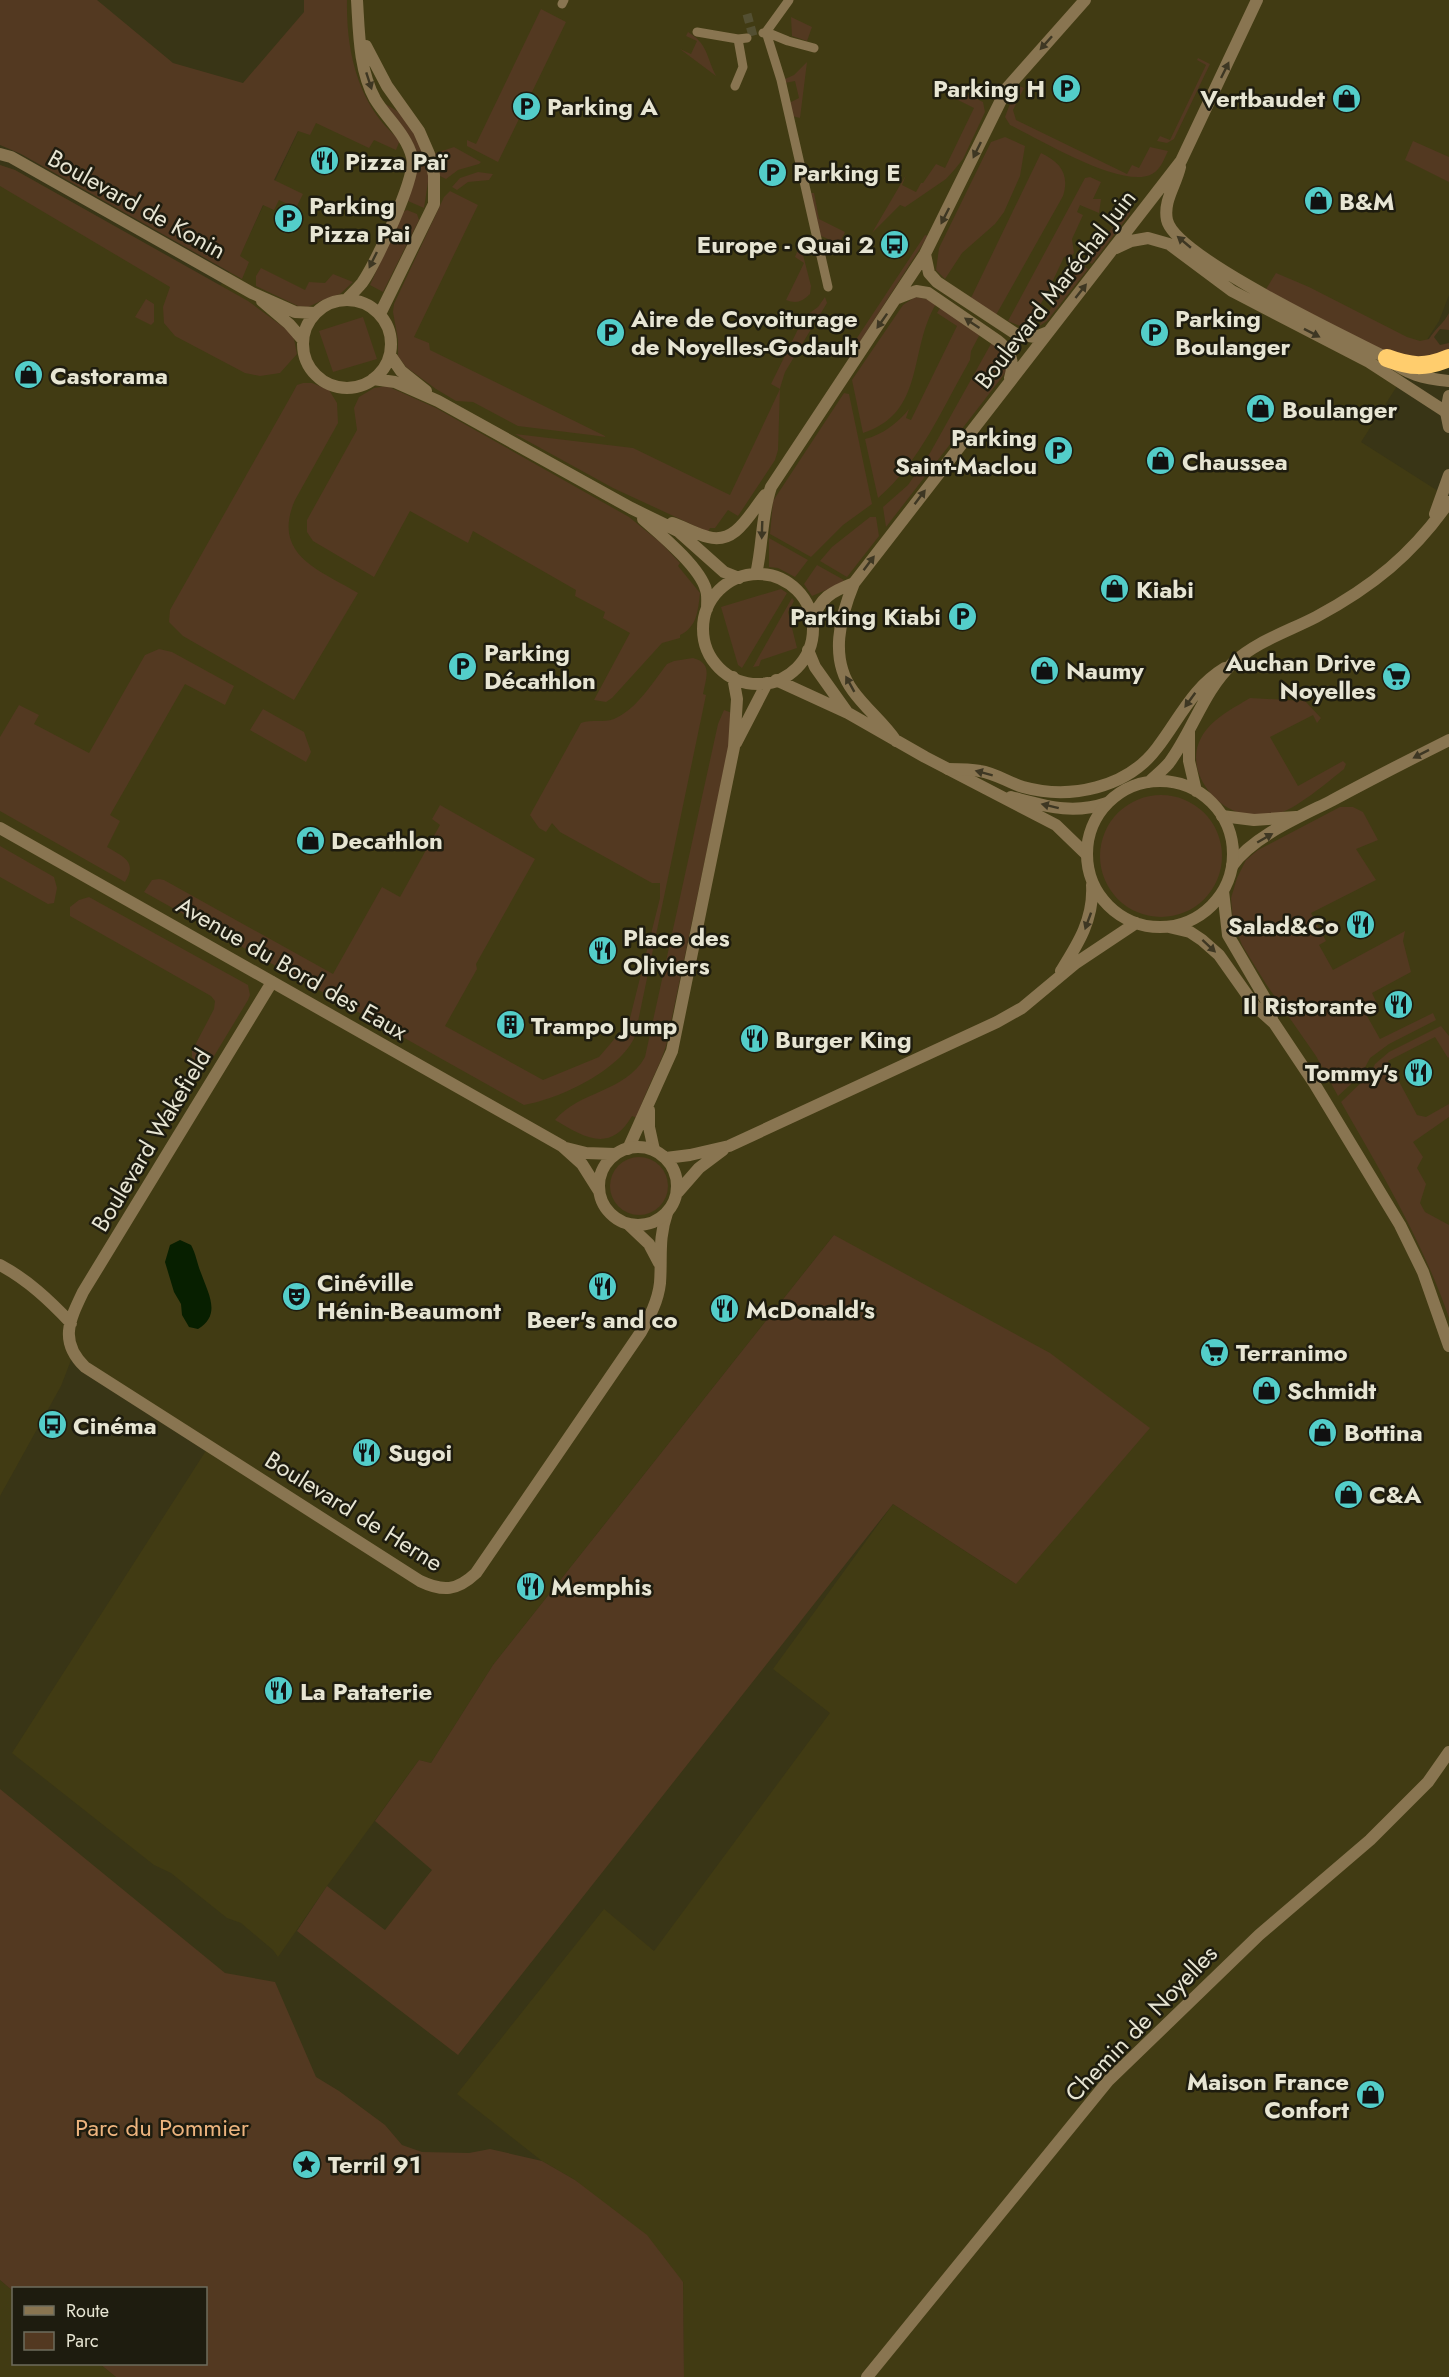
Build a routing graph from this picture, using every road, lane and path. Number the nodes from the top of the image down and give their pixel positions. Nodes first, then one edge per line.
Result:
1 (357, 0) edge
2 (789, 0) edge
3 (1085, 0) edge
4 (1257, 0) edge
5 (359, 30) junction
6 (697, 32) dead end
7 (764, 32) junction
8 (813, 48) dead end
9 (735, 86) dead end
10 (0, 154) edge
11 (1181, 160) junction
12 (1112, 250) junction
13 (926, 254) junction
14 (828, 287) dead end
15 (252, 293) junction
16 (898, 298) junction
17 (346, 300) junction
18 (315, 314) junction
19 (380, 314) junction
20 (1049, 331) junction
21 (303, 340) junction
22 (390, 355) junction
23 (1387, 358) junction
24 (1449, 358) edge
25 (374, 379) junction
26 (1449, 381) edge
27 (1009, 382) junction
28 (1449, 396) edge
29 (438, 401) junction
30 (1446, 412) junction
31 (1449, 427) edge
32 (1449, 475) edge
33 (771, 487) junction
34 (1449, 502) edge
35 (631, 508) junction
36 (1430, 530) junction
37 (756, 574) junction
38 (739, 578) junction
39 (854, 583) junction
40 (707, 609) junction
41 (813, 626) junction
42 (808, 650) junction
43 (1234, 662) junction
44 (733, 677) junction
45 (771, 682) junction
46 (848, 713) junction
47 (1189, 729) junction
48 (1449, 740) edge
49 (896, 741) junction
50 (735, 747) junction
51 (948, 769) junction
52 (1149, 782) junction
53 (990, 791) junction
54 (1197, 791) junction
55 (1107, 804) junction
56 (1222, 816) junction
57 (1303, 816) junction
58 (0, 828) edge
59 (1086, 854) junction
60 (1232, 866) junction
61 (1092, 881) junction
62 (1223, 891) junction
63 (1136, 923) junction
64 (1169, 927) junction
65 (1054, 981) junction
66 (272, 982) junction
67 (1274, 1023) junction
68 (649, 1101) junction
69 (562, 1146) junction
70 (729, 1146) junction
71 (628, 1149) junction
72 (654, 1150) junction
73 (615, 1154) junction
74 (666, 1158) junction
75 (599, 1191) junction
76 (678, 1192) junction
77 (667, 1213) junction
78 (629, 1225) junction
79 (660, 1264) junction
80 (0, 1265) edge
81 (71, 1323) junction
82 (1449, 1346) edge
83 (1449, 1752) edge
84 (867, 2377) edge

1 - 5 street
2 - 7 street
3 -> 13 street
11 -> 4 street, Boulevard Maréchal Juin
5 -> 17 street
5 - 19 street
6 - 9 street
7 - 8 street
7 - 14 street
10 - 15 street, Boulevard de Konin
11 - 12 street, Boulevard Maréchal Juin
23 -> 11 street
20 -> 12 street, Boulevard Maréchal Juin
12 -> 30 street
13 - 16 street
13 - 20 street
15 - 18 street, Boulevard de Konin
15 - 21 street, Boulevard de Konin
27 -> 16 street
16 -> 33 street
17 - 18 street
17 - 19 street
18 - 21 street
19 - 22 street
20 - 27 street, Boulevard Maréchal Juin
21 - 25 street
22 - 25 street
22 - 29 street
23 - 24 highway
23 - 26 street
25 - 29 street
39 -> 27 street, Boulevard Maréchal Juin
28 - 30 street
29 - 35 street
30 - 31 street
32 - 36 street
33 - 35 street
33 -> 37 street
34 - 36 street
35 - 38 street
35 - 40 street
36 - 43 street
37 - 38 street
37 - 41 street
38 - 40 street
39 - 41 street, Boulevard Maréchal Juin
49 -> 39 street, Boulevard Maréchal Juin
40 - 44 street
41 - 42 street
42 - 45 street
42 - 46 street
43 - 47 street
43 -> 51 street
44 - 45 street
44 - 50 street
45 - 46 street
45 - 50 street
46 - 49 street
47 - 52 street
47 - 54 street
48 -> 57 street
49 - 51 street
50 - 68 street
51 - 53 street
52 - 54 street
52 - 55 street
55 -> 53 street
53 - 59 street
54 - 56 street
55 - 59 street
56 - 57 street
56 - 60 street
60 -> 57 street
58 - 66 street, Avenue du Bord des Eaux
59 - 61 street
60 - 62 street
61 - 63 street
61 -> 65 street
62 - 64 street
62 - 67 street
63 - 64 street
63 - 65 street
64 -> 67 street
65 - 70 street
66 - 69 street, Avenue du Bord des Eaux
66 - 81 street, Boulevard Wakefield
67 - 82 street
68 - 71 street
68 - 72 street
69 - 73 street, Avenue du Bord des Eaux
69 - 75 street, Avenue du Bord des Eaux
70 - 74 street
70 - 76 street
71 - 72 street
71 - 73 street
72 - 74 street
73 - 75 street
74 - 76 street
75 - 78 street
76 - 77 street
77 - 78 street
77 - 79 street, Boulevard de Herne
78 - 79 street
79 - 81 street, Boulevard de Herne
80 - 81 street
83 - 84 street, Chemin de Noyelles

